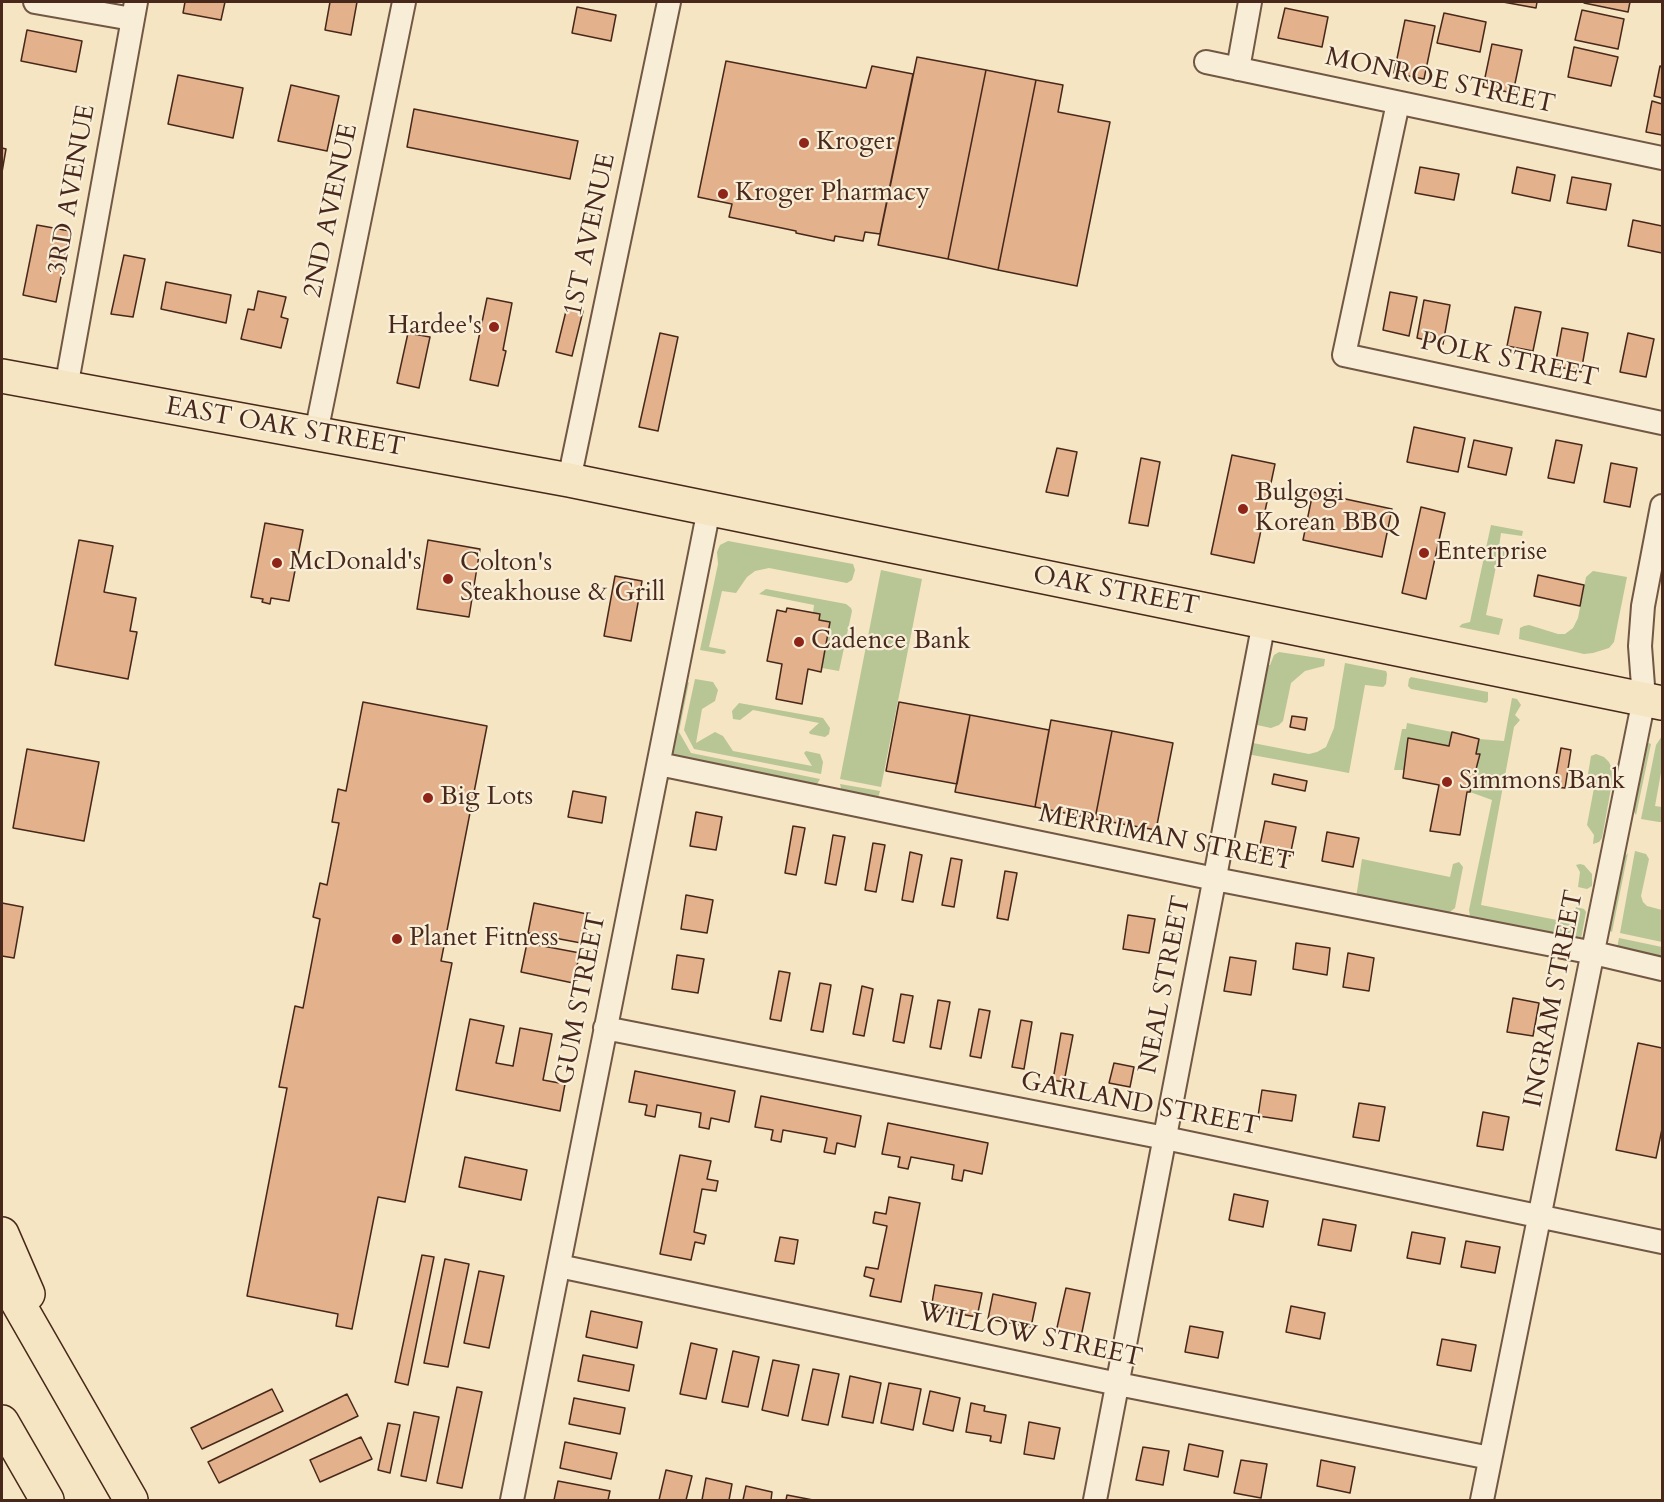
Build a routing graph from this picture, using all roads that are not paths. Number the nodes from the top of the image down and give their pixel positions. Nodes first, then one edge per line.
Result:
1 (35, 2) edge
2 (404, 2) edge
3 (669, 2) edge
4 (1250, 2) edge
5 (134, 10) edge
6 (1206, 63) dead end
7 (1238, 69) junction
8 (1398, 103) junction
9 (1662, 158) edge
10 (2, 376) edge
11 (66, 388) junction
12 (1662, 423) edge
13 (316, 433) junction
14 (569, 480) junction
15 (1662, 506) edge
16 (709, 509) junction
17 (1264, 622) junction
18 (1653, 701) edge
19 (659, 764) junction
20 (1215, 879) junction
21 (1594, 953) junction
22 (1662, 969) edge
23 (605, 1028) junction
24 (1165, 1138) junction
25 (1541, 1217) junction
26 (2, 1234) edge
27 (1662, 1242) edge
28 (559, 1266) junction
29 (2, 1275) edge
30 (1118, 1384) junction
31 (82, 1416) junction
32 (2, 1422) edge
33 (2, 1449) edge
34 (1490, 1458) junction
35 (39, 1500) edge
36 (47, 1500) edge
37 (130, 1500) edge
38 (512, 1500) edge
39 (1095, 1500) edge
40 (1482, 1500) edge

1 - 5 street
2 - 13 street, 2ND AVENUE
3 - 14 street, 1ST AVENUE
4 - 7 street
5 - 11 street, 3RD AVENUE
6 - 7 street, MONROE STREET
7 - 8 street, MONROE STREET
8 - 9 street, MONROE STREET
8 - 12 street, POLK STREET
10 - 11 highway, EAST OAK STREET
11 - 13 highway, EAST OAK STREET
13 - 14 highway, EAST OAK STREET
14 - 16 highway, OAK STREET
15 - 18 street, INGRAM STREET
16 - 17 highway, OAK STREET
16 - 19 street, GUM STREET
17 - 18 highway, OAK STREET
17 - 20 street, NEAL STREET
18 - 21 street, INGRAM STREET
19 - 20 street, MERRIMAN STREET
19 - 23 street, GUM STREET
20 - 21 street, MERRIMAN STREET
20 - 24 street, NEAL STREET
21 - 22 street, MERRIMAN STREET
21 - 25 street, INGRAM STREET
23 - 24 street, GARLAND STREET
23 - 28 street, GUM STREET
24 - 25 street, GARLAND STREET
24 - 30 street, NEAL STREET
25 - 27 street, GARLAND STREET
25 - 34 street, INGRAM STREET
26 - 31 highway
28 - 30 street, WILLOW STREET
28 - 38 street, GUM STREET
29 - 31 highway
30 - 34 street, WILLOW STREET
30 - 39 street, NEAL STREET
31 - 37 highway
32 - 36 highway
33 - 35 highway
34 - 40 street, INGRAM STREET

